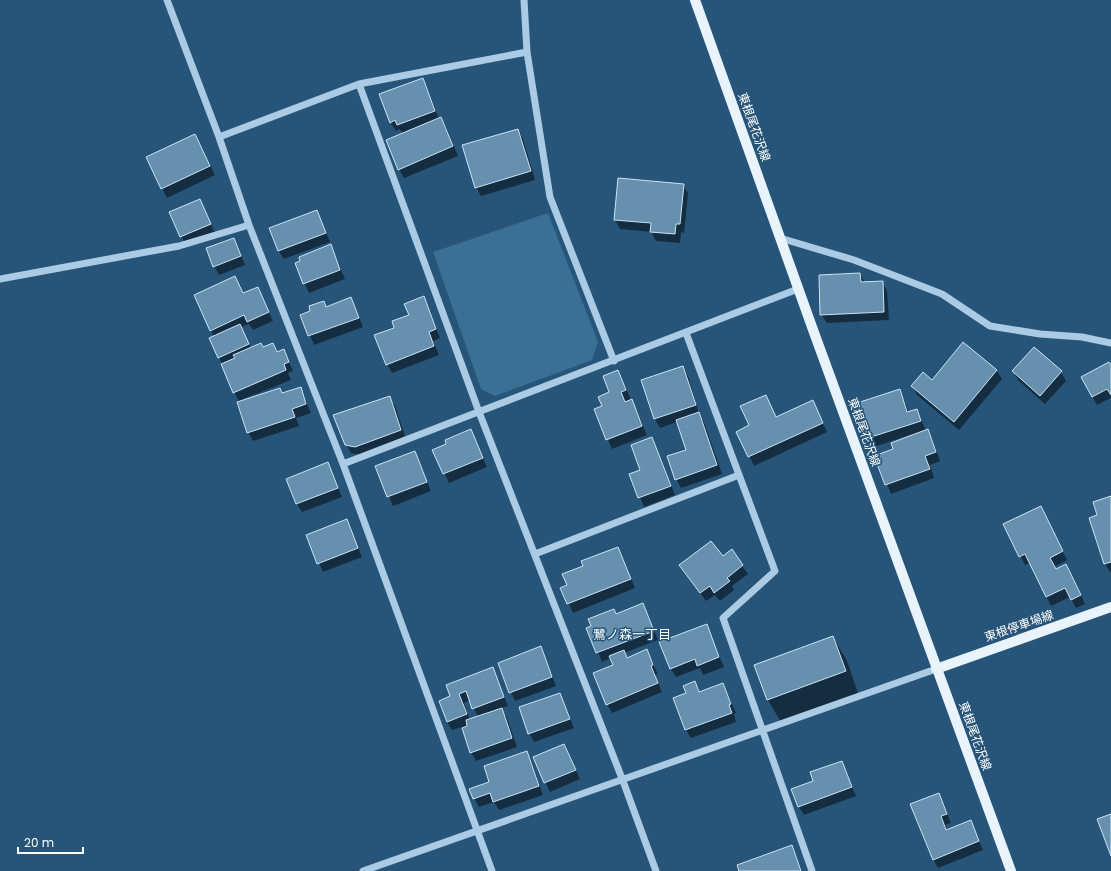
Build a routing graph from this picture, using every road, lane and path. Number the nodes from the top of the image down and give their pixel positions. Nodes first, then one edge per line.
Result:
1 (167, 0) edge
2 (524, 0) edge
3 (695, 0) edge
4 (527, 52) junction
5 (359, 84) junction
6 (219, 137) junction
7 (248, 225) junction
8 (780, 238) junction
9 (0, 279) edge
10 (798, 289) junction
11 (686, 333) junction
12 (1111, 343) edge
13 (614, 361) junction
14 (479, 412) junction
15 (343, 464) junction
16 (739, 475) junction
17 (535, 554) junction
18 (1111, 607) edge
19 (936, 669) junction
20 (763, 731) junction
21 (623, 780) junction
22 (477, 832) junction
23 (363, 871) edge
24 (492, 871) edge
25 (656, 871) edge
26 (812, 871) edge
27 (1012, 871) edge

1 - 6 street
2 - 4 street
3 - 8 main road, 東根尾花沢線
4 - 5 street
4 - 13 street
5 - 6 street
5 - 14 street
6 - 7 street
7 - 9 street
7 - 15 street
8 - 10 main road, 東根尾花沢線
8 - 12 street
10 - 11 street
10 - 19 main road, 東根尾花沢線
11 - 13 street
11 - 16 street
13 - 14 street
14 - 15 street
14 - 17 street
15 - 22 street
16 - 17 street
16 - 20 street
17 - 21 street
18 - 19 main road, 東根停車場線
19 - 20 street
19 - 27 main road, 東根尾花沢線
20 - 21 street
20 - 26 street
21 - 22 street
21 - 25 street
22 - 23 street
22 - 24 street

